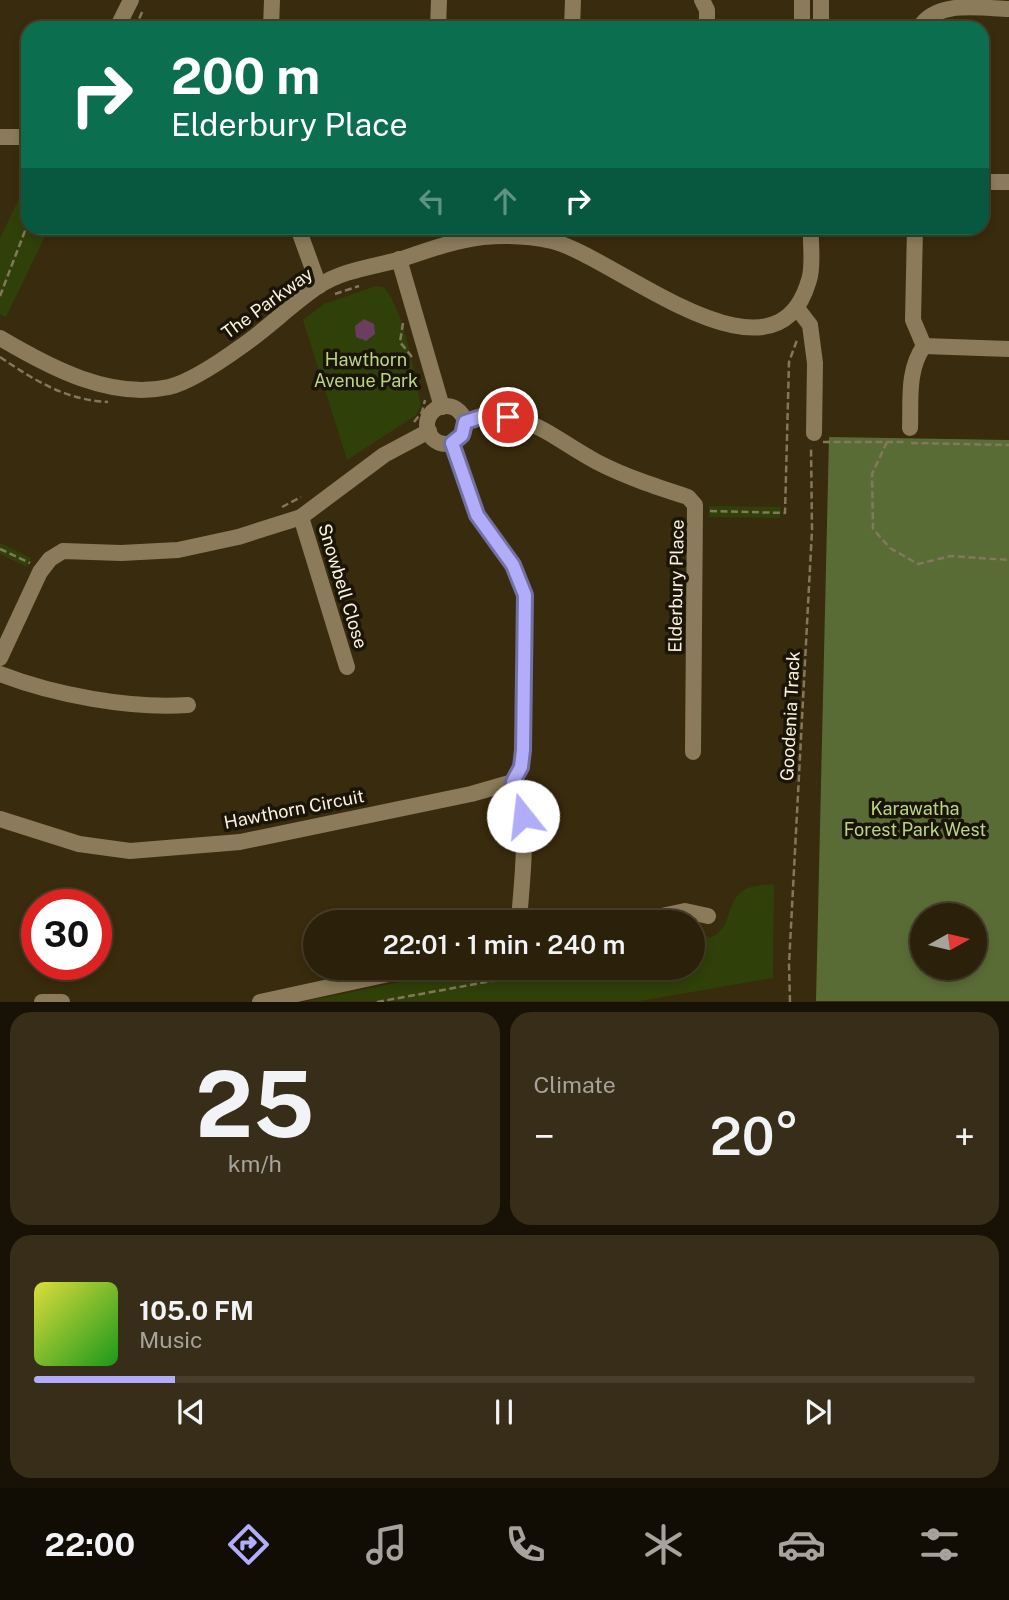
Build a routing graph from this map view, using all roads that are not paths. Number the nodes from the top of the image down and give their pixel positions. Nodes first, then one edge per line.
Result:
1 (131, 0) edge
2 (272, 0) edge
3 (439, 0) edge
4 (573, 0) edge
5 (702, 0) edge
6 (802, 0) edge
7 (821, 0) edge
8 (1009, 9) edge
9 (120, 21) edge
10 (271, 21) edge
11 (438, 21) edge
12 (572, 21) edge
13 (707, 21) edge
14 (802, 21) edge
15 (821, 21) edge
16 (923, 21) edge
17 (0, 137) edge
18 (21, 137) edge
19 (989, 182) edge
20 (1009, 182) edge
21 (301, 235) edge
22 (811, 235) edge
23 (915, 235) edge
24 (399, 259) junction
25 (325, 291) junction
26 (797, 308) junction
27 (0, 338) edge
28 (924, 346) junction
29 (1009, 349) edge
30 (442, 407) junction
31 (465, 422) junction
32 (911, 428) dead end
33 (429, 431) junction
34 (814, 433) road end
35 (452, 443) junction
36 (301, 517) junction
37 (0, 658) edge
38 (347, 667) dead end
39 (0, 674) edge
40 (188, 705) dead end
41 (693, 752) dead end
42 (513, 782) junction
43 (0, 819) edge
44 (519, 910) edge
45 (705, 915) edge
46 (708, 916) dead end
47 (361, 980) edge
48 (42, 1002) edge
49 (62, 1002) edge
50 (260, 1002) edge

1 - 9 street
2 - 10 street
3 - 11 street
4 - 12 street
5 - 13 street
6 - 14 street
7 - 15 street
8 - 16 street
17 - 18 street
19 - 20 street
21 - 25 street
22 - 26 street
23 - 28 street
24 - 25 street, The Parkway
24 - 26 street, The Parkway
24 - 30 street
25 - 27 street, The Parkway
26 - 34 street
28 - 29 street
28 - 32 street
30 - 31 street
30 - 33 street
31 - 35 street
31 - 41 street, Elderbury Place
33 - 35 street
33 - 36 street
35 - 42 street
36 - 37 street
36 - 38 street, Snowbell Close
39 - 40 street
42 - 43 street, Hawthorn Circuit
42 - 44 street
45 - 46 street
47 - 50 street
48 - 49 street

